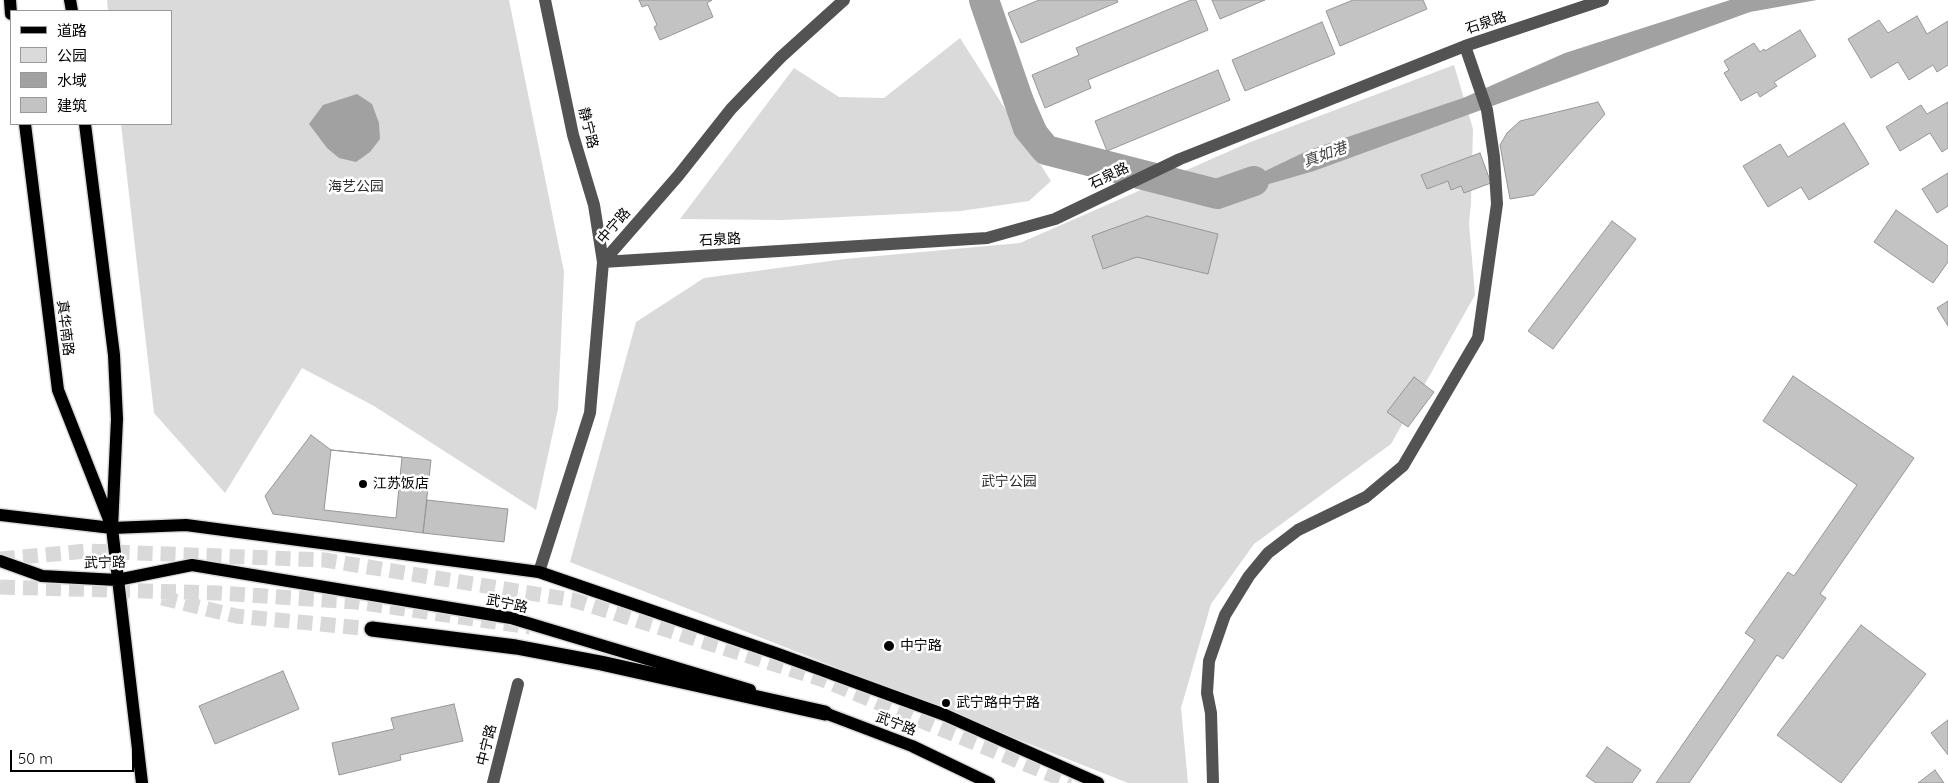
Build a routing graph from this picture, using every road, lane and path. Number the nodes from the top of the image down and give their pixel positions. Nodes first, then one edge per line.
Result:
1 (545, 0) edge
2 (844, 0) edge
3 (1603, 0) edge
4 (1465, 46) junction
5 (25, 125) edge
6 (85, 125) edge
7 (603, 262) junction
8 (0, 515) edge
9 (112, 528) junction
10 (0, 561) edge
11 (539, 572) junction
12 (117, 580) junction
13 (372, 629) tunnel mouth
14 (518, 684) dead end
15 (825, 713) junction
16 (142, 783) edge
17 (493, 783) edge
18 (989, 783) edge
19 (1098, 783) edge
20 (1213, 783) edge

1 - 7 street, 静宁路
2 - 7 street, 中宁路
3 - 4 street, 石泉路
4 - 7 street, 石泉路
4 - 20 street
5 - 9 main road, 真华南路
6 - 9 main road, 真华南路
7 - 11 street, 中宁路
8 - 9 main road
9 - 11 main road
9 - 12 main road, 真华南路
10 - 12 main road, 武宁路
11 - 19 main road
12 - 15 main road, 武宁路
12 - 16 main road, 真华南路
13 - 15 highway
14 - 17 street, 中宁路
15 - 18 main road, 武宁路

